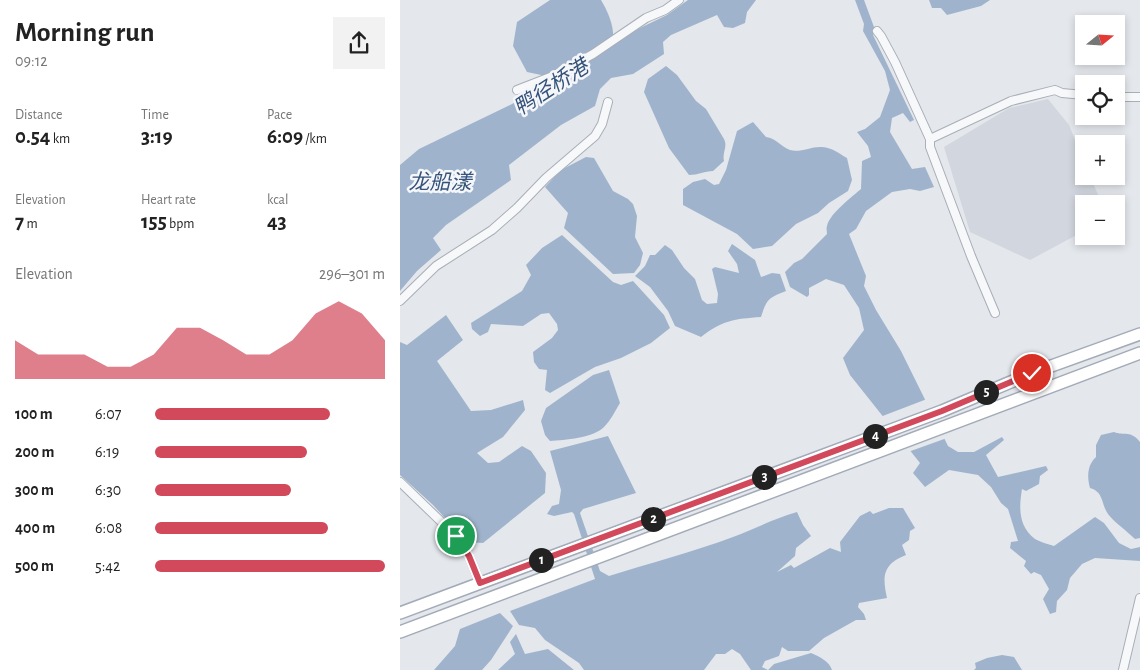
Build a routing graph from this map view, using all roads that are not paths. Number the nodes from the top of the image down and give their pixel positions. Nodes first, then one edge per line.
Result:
1 (679, 0) edge
2 (877, 31) dead end
3 (517, 90) dead end
4 (1075, 94) edge
5 (1125, 97) edge
6 (1140, 97) edge
7 (608, 102) dead end
8 (930, 139) junction
9 (400, 301) edge
10 (996, 313) dead end
11 (1140, 334) edge
12 (1140, 353) edge
13 (400, 482) edge
14 (480, 583) junction
15 (1140, 598) edge
16 (400, 613) edge
17 (400, 632) edge
18 (1123, 670) edge

1 - 3 street
2 - 8 street
4 - 8 street
5 - 6 street
7 - 9 street
8 - 10 street
11 - 14 main road
12 - 17 main road
13 - 14 street
14 - 16 main road
15 - 18 street

